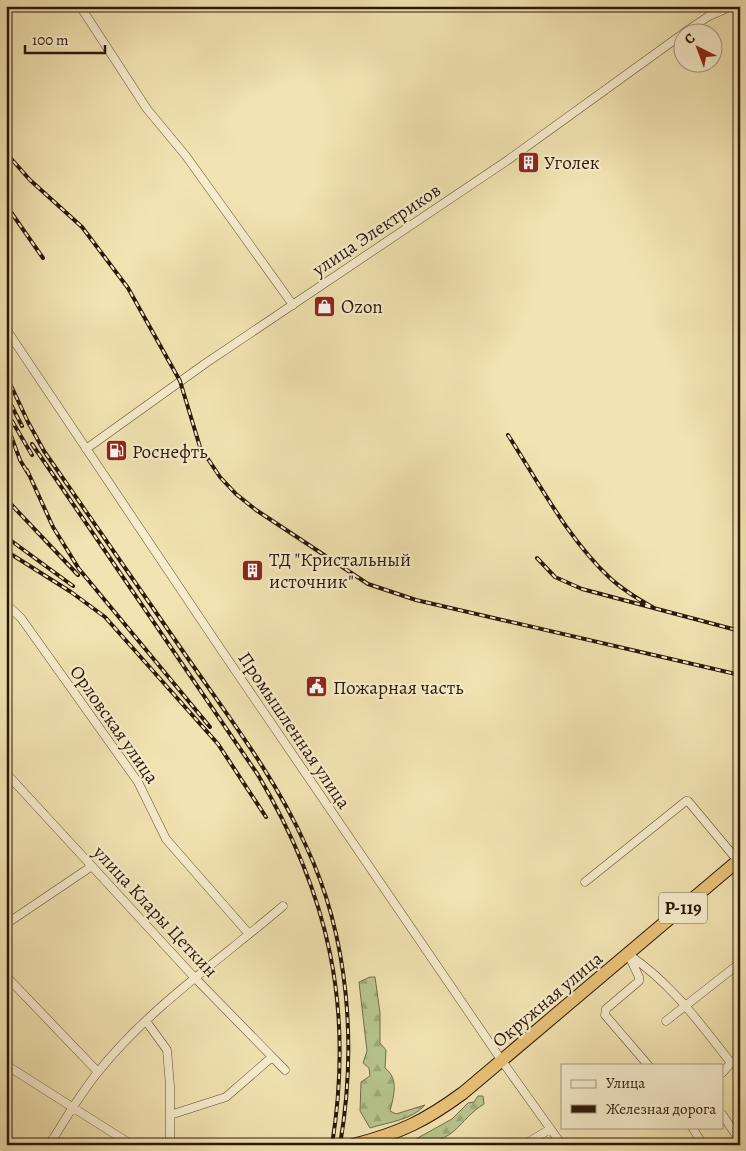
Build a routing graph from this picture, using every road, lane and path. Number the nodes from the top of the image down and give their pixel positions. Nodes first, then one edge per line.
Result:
1 (80, 6) edge
2 (732, 6) edge
3 (700, 22) edge
4 (674, 40) edge
5 (293, 304) junction
6 (6, 329) edge
7 (86, 449) junction
8 (6, 604) edge
9 (6, 773) edge
10 (739, 860) edge
11 (92, 866) junction
12 (585, 882) dead end
13 (282, 906) dead end
14 (6, 924) edge
15 (249, 934) junction
16 (628, 954) junction
17 (740, 963) edge
18 (6, 976) edge
19 (194, 977) junction
20 (687, 1006) junction
21 (146, 1021) junction
22 (666, 1021) dead end
23 (272, 1057) junction
24 (740, 1059) edge
25 (502, 1061) junction
26 (731, 1063) junction
27 (647, 1064) edge
28 (6, 1065) edge
29 (285, 1070) dead end
30 (724, 1071) edge
31 (98, 1072) junction
32 (74, 1106) junction
33 (170, 1115) junction
34 (724, 1117) edge
35 (693, 1128) edge
36 (550, 1129) junction
37 (740, 1141) edge
38 (120, 1142) edge
39 (358, 1144) edge
40 (49, 1145) edge
41 (132, 1145) edge
42 (170, 1145) edge
43 (524, 1145) edge
44 (562, 1145) edge
45 (703, 1145) edge

1 - 5 street
2 - 3 street, улица Электриков
4 - 5 street, улица Электриков
5 - 7 street, улица Электриков
6 - 7 street, Промышленная улица
7 - 25 street, Промышленная улица
8 - 15 street, Орловская улица
9 - 11 street, улица Клары Цеткин
10 - 12 street
10 - 16 highway, Окружная улица / Р-119
11 - 14 street
11 - 19 street, улица Клары Цеткин
13 - 15 street
15 - 19 street
16 - 20 street
16 - 25 highway, Окружная улица / Р-119
16 - 27 street
17 - 20 street
18 - 31 street
19 - 21 street
19 - 23 street, улица Клары Цеткин
20 - 22 street
20 - 26 street
21 - 31 street
21 - 33 street
23 - 29 street, улица Клары Цеткин
23 - 33 street
24 - 26 street
25 - 36 street, Промышленная улица
25 - 39 highway, Окружная улица / Р-119
26 - 30 street
28 - 32 street
31 - 32 street
32 - 38 street
32 - 40 street
33 - 42 street
34 - 37 street
35 - 45 street
36 - 43 street
36 - 44 street, Промышленная улица
38 - 41 street

